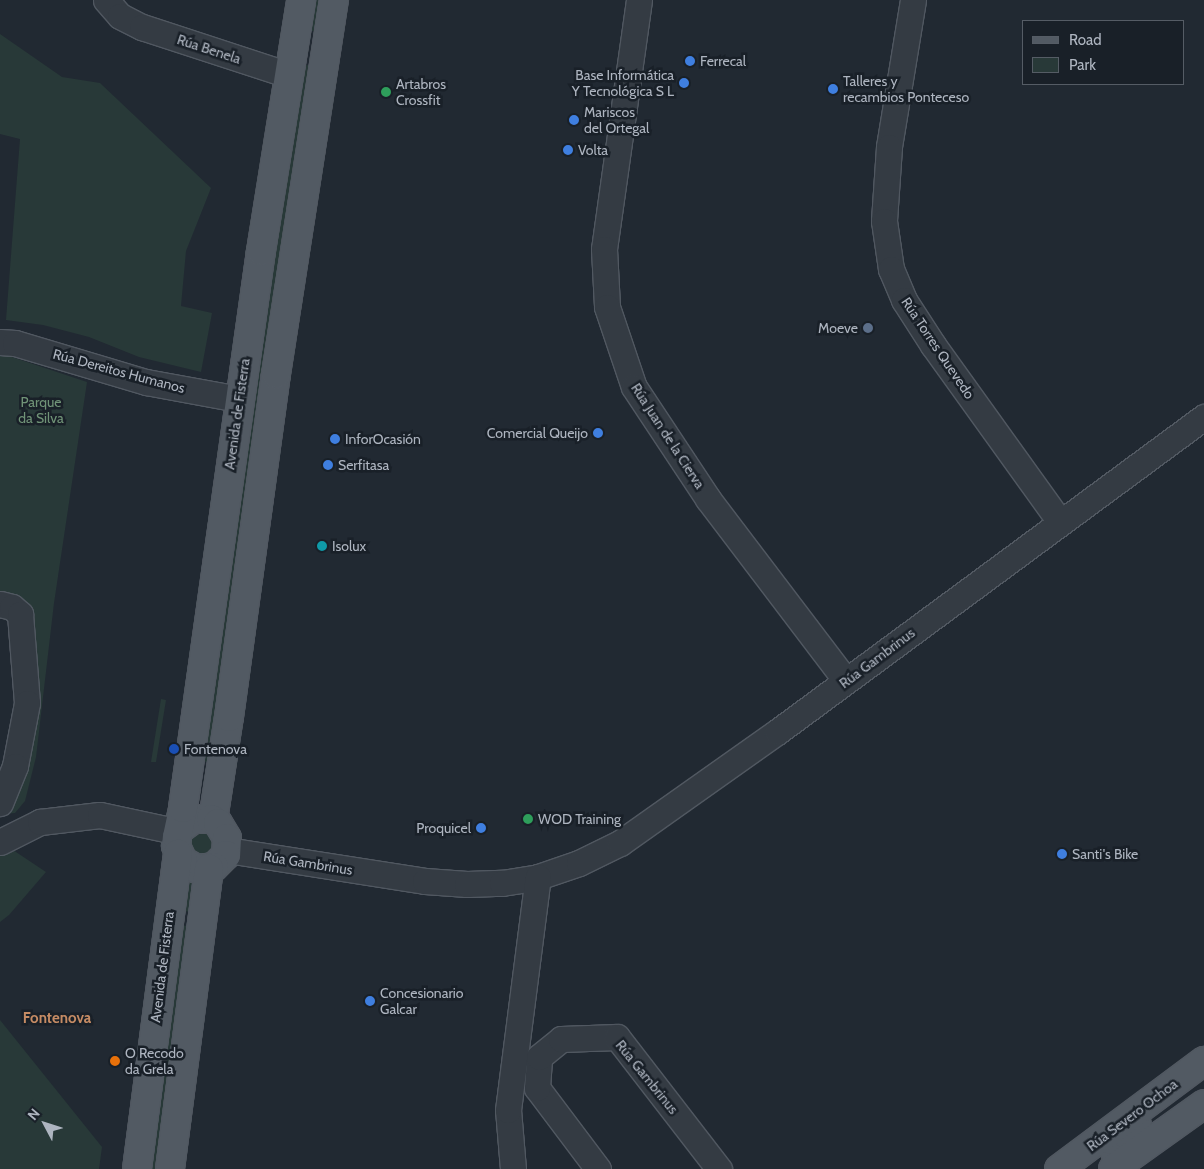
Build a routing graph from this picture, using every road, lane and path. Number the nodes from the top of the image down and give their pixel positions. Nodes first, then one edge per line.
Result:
1 (106, 0) edge
2 (300, 0) edge
3 (334, 0) edge
4 (639, 0) edge
5 (913, 0) edge
6 (288, 75) junction
7 (0, 342) edge
8 (239, 399) junction
9 (1204, 417) edge
10 (1060, 522) junction
11 (0, 604) edge
12 (846, 681) junction
13 (0, 804) edge
14 (213, 820) junction
15 (179, 838) junction
16 (0, 842) edge
17 (218, 859) junction
18 (538, 878) junction
19 (1204, 1061) edge
20 (1204, 1075) edge
21 (1204, 1104) edge
22 (1117, 1166) edge
23 (137, 1169) edge
24 (170, 1169) edge
25 (513, 1169) edge
26 (598, 1169) edge
27 (719, 1169) edge
28 (1059, 1169) edge

1 - 6 street, Rúa Benela
2 - 6 main road, Avenida de Fisterra
3 - 14 main road
4 - 12 street, Rúa Juan de la Cierva
5 - 10 street, Rúa Torres Quevedo
6 - 8 main road, Avenida de Fisterra
7 - 8 street, Rúa Dereitos Humanos
8 - 15 main road, Avenida de Fisterra
9 - 10 street, Rúa Gambrinus
10 - 12 street, Rúa Gambrinus
11 - 13 street
12 - 18 street, Rúa Gambrinus
14 - 15 main road
14 - 17 main road
15 - 16 street
15 - 17 main road
15 - 23 main road, Avenida de Fisterra
17 - 18 street, Rúa Gambrinus
17 - 24 main road
18 - 25 street
19 - 28 main road, Rúa Severo Ochoa
20 - 22 main road
21 - 22 main road
26 - 27 street, Rúa Gambrinus

